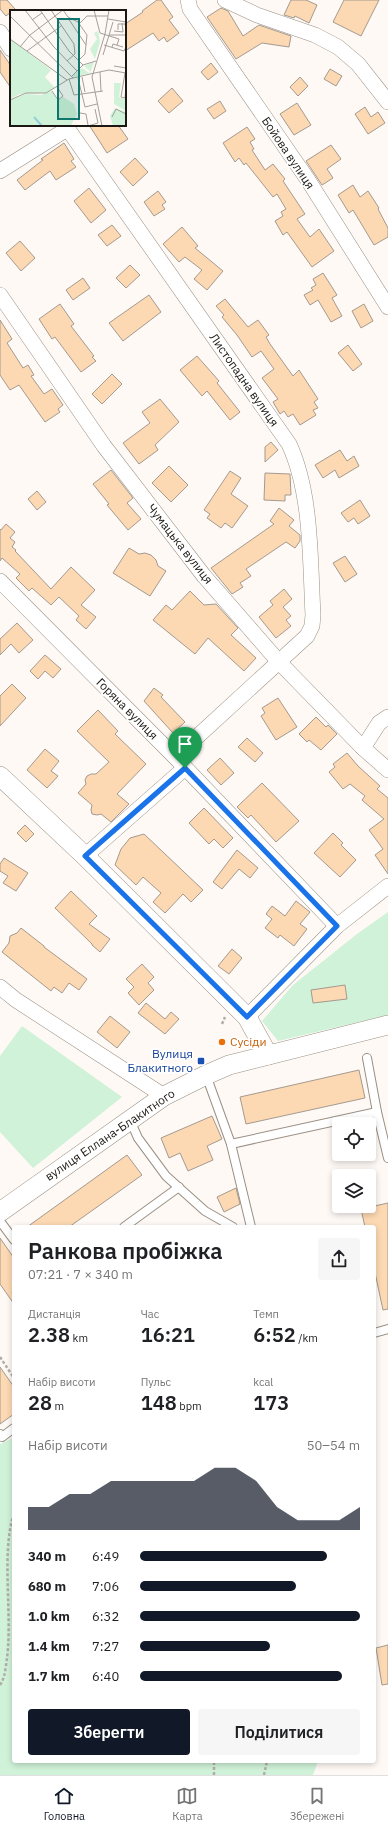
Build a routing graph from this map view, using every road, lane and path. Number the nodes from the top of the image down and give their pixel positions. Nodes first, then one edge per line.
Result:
1 (188, 0) edge
2 (224, 0) edge
3 (0, 32) edge
4 (10, 47) edge
5 (387, 100) edge
6 (66, 127) edge
7 (0, 171) edge
8 (0, 296) edge
9 (388, 306) edge
10 (0, 580) edge
11 (279, 662) junction
12 (388, 717) edge
13 (363, 748) junction
14 (180, 763) junction
15 (388, 770) edge
16 (0, 776) edge
17 (85, 856) junction
18 (388, 886) edge
19 (337, 926) junction
20 (0, 987) edge
21 (247, 1017) junction
22 (388, 1025) edge
23 (268, 1055) junction
24 (368, 1058) dead end
25 (206, 1074) junction
26 (164, 1096) junction
27 (377, 1112) junction
28 (130, 1120) junction
29 (386, 1141) edge
30 (231, 1144) junction
31 (388, 1158) edge
32 (179, 1187) junction
33 (0, 1212) edge
34 (0, 1221) edge
35 (127, 1225) edge
36 (230, 1225) edge
37 (251, 1225) edge
38 (12, 1237) edge
39 (388, 1329) edge
40 (376, 1332) edge
41 (0, 1357) edge
42 (12, 1375) edge
43 (12, 1430) edge
44 (0, 1434) edge
45 (12, 1516) edge
46 (7, 1525) dead end
47 (4, 1595) dead end
48 (0, 1685) edge
49 (214, 1763) edge
50 (267, 1763) edge
51 (214, 1775) edge
52 (264, 1775) edge

1 - 9 street, Бойова вулиця
2 - 5 street
3 - 4 street
6 - 7 street
6 - 11 street, Листопадна вулиця
8 - 11 street, Чумацька вулиця
10 - 14 street, Горяна вулиця
11 - 13 street, Чумацька вулиця
11 - 14 street, Листопадна вулиця
12 - 13 street
13 - 15 street, Чумацька вулиця
14 - 17 street, Листопадна вулиця
14 - 19 street, Горяна вулиця
16 - 17 street
17 - 21 street
18 - 19 street
19 - 21 street
20 - 26 street
21 - 23 street
22 - 23 street, вулиця Еллана-Блакитного
23 - 25 street, вулиця Еллана-Блакитного
24 - 27 lane
25 - 26 street, вулиця Еллана-Блакитного
25 - 30 lane
26 - 28 street, вулиця Еллана-Блакитного
27 - 29 lane
27 - 30 lane
28 - 32 lane
28 - 33 street, вулиця Еллана-Блакитного
29 - 31 lane
30 - 37 lane
32 - 35 lane
32 - 36 lane
34 - 38 lane
39 - 40 lane
41 - 42 path
43 - 44 lane
45 - 46 path
47 - 48 path
49 - 51 path
50 - 52 path

